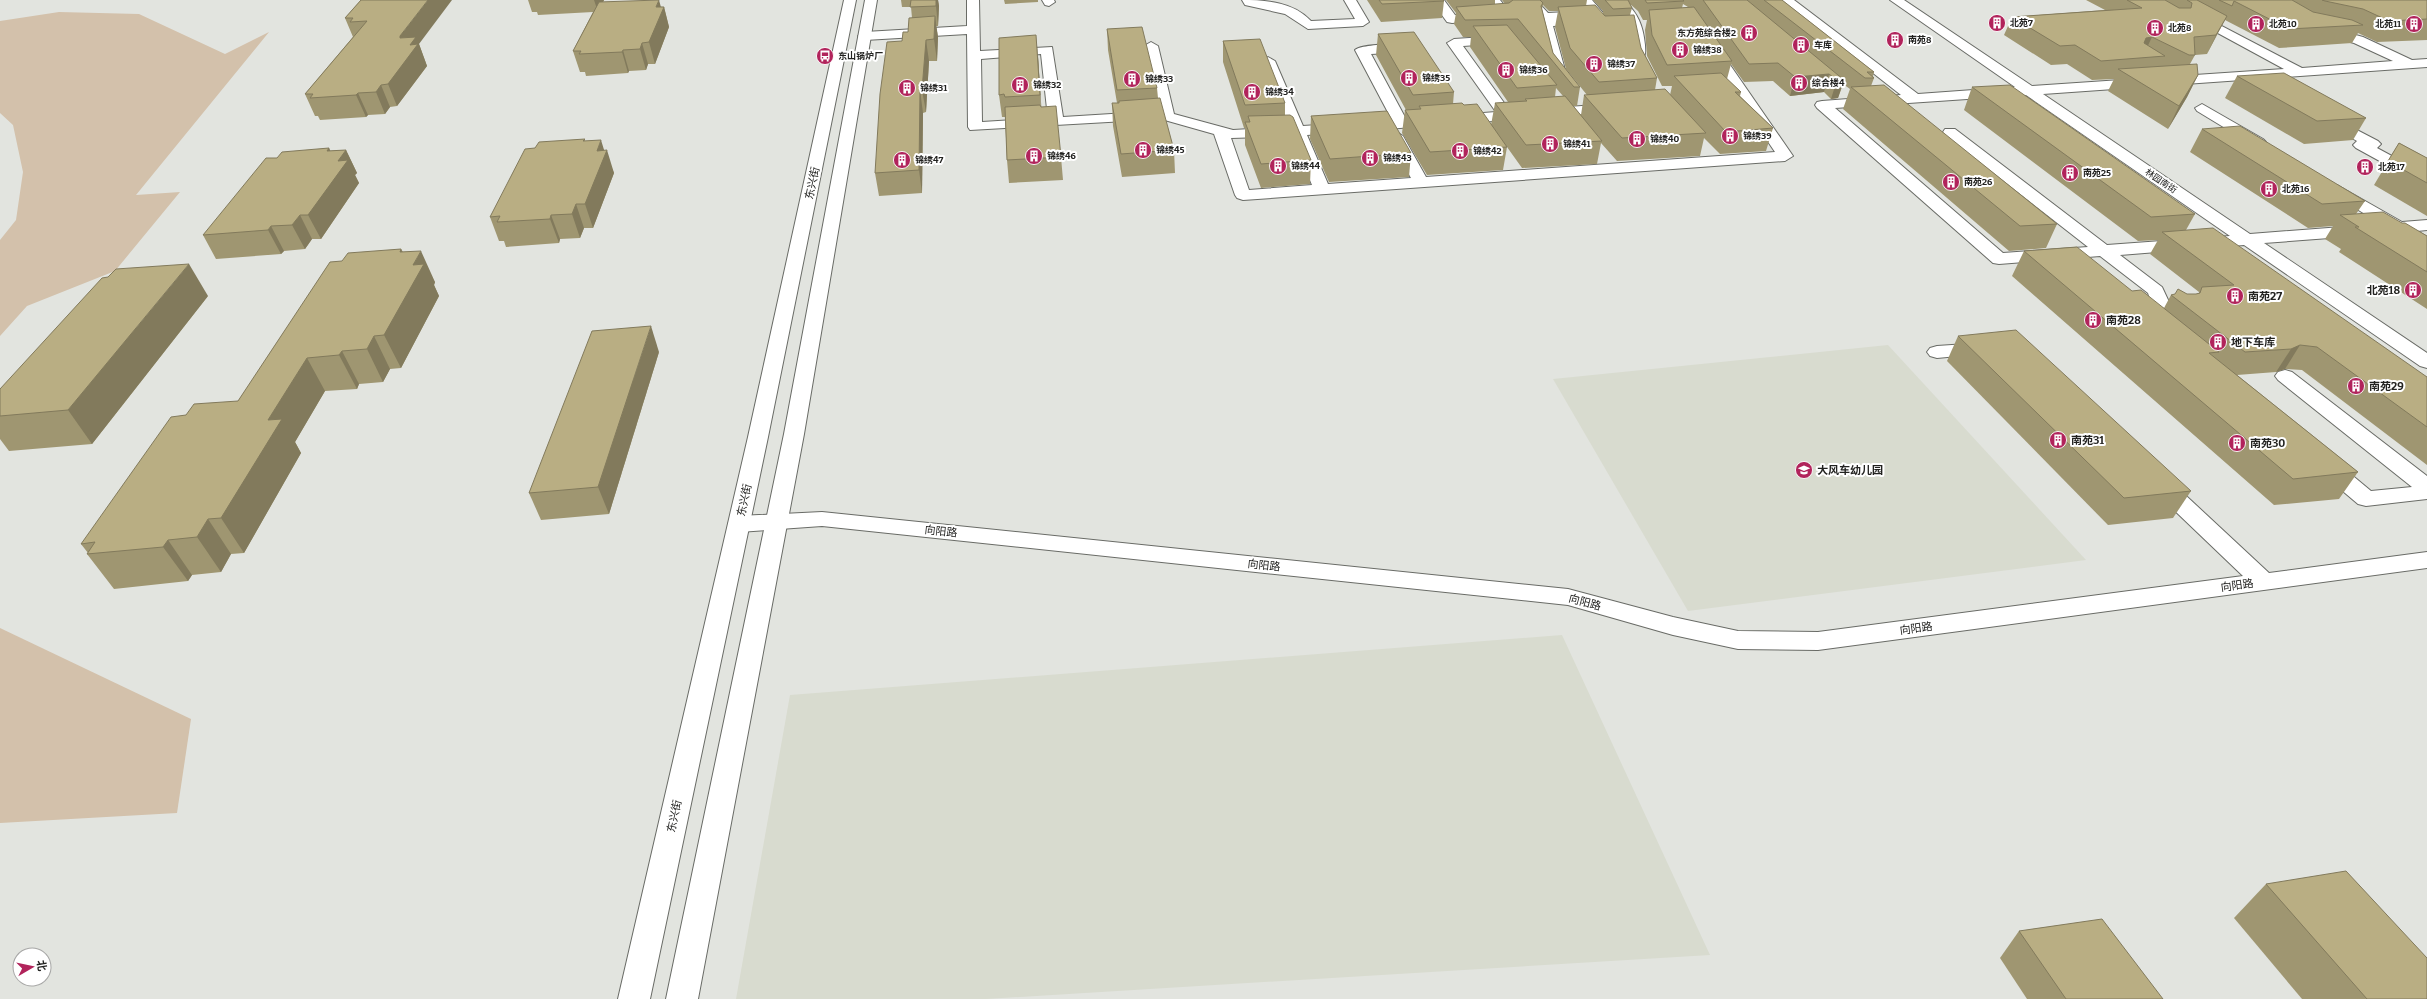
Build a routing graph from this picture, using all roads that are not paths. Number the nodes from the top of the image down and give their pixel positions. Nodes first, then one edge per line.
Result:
1 (850, 0) edge
2 (871, 0) edge
3 (973, 0) edge
4 (1248, 0) edge
5 (1350, 0) edge
6 (1437, 0) edge
7 (1493, 0) edge
8 (1529, 0) edge
9 (1585, 0) edge
10 (1617, 0) edge
11 (1786, 0) edge
12 (1896, 0) edge
13 (2163, 0) edge
14 (1772, 5) edge
15 (2203, 5) edge
16 (2176, 7) junction
17 (1651, 25) edge
18 (1602, 28) edge
19 (1636, 28) junction
20 (2314, 28) edge
21 (973, 30) junction
22 (1621, 31) edge
23 (1703, 35) edge
24 (865, 36) junction
25 (843, 37) junction
26 (1151, 46) dead end
27 (1513, 46) edge
28 (1826, 48) edge
29 (1421, 54) edge
30 (974, 55) junction
31 (1267, 58) edge
32 (2252, 63) dead end
33 (2427, 63) edge
34 (2411, 65) junction
35 (2157, 69) edge
36 (1644, 70) edge
37 (2302, 73) junction
38 (2273, 74) junction
39 (2178, 81) junction
40 (1738, 88) junction
41 (1837, 88) edge
42 (1723, 89) edge
43 (2027, 90) junction
44 (1914, 98) junction
45 (1556, 100) edge
46 (1582, 101) junction
47 (1855, 102) junction
48 (1455, 106) edge
49 (1627, 107) edge
50 (2202, 108) dead end
51 (2318, 113) edge
52 (1166, 116) junction
53 (1506, 116) junction
54 (1570, 117) junction
55 (1470, 118) junction
56 (1056, 122) junction
57 (1395, 124) junction
58 (1221, 131) junction
59 (1297, 131) junction
60 (1486, 131) edge
61 (1950, 132) dead end
62 (1704, 149) edge
63 (2270, 149) edge
64 (1715, 161) junction
65 (1421, 182) junction
66 (2324, 182) edge
67 (2427, 182) edge
68 (1322, 189) junction
69 (2427, 225) edge
70 (2398, 227) junction
71 (2050, 238) edge
72 (2247, 240) junction
73 (2212, 242) junction
74 (2427, 244) edge
75 (2407, 248) edge
76 (2104, 251) junction
77 (2068, 253) junction
78 (2231, 256) edge
79 (2427, 260) edge
80 (2086, 268) edge
81 (2156, 291) junction
82 (2179, 311) edge
83 (2160, 329) edge
84 (2005, 347) edge
85 (1937, 352) dead end
86 (2424, 357) edge
87 (2285, 376) dead end
88 (2311, 454) edge
89 (2144, 469) edge
90 (2427, 487) edge
91 (2427, 492) edge
92 (776, 522) junction
93 (739, 524) junction
94 (2427, 560) edge
95 (2264, 582) junction
96 (634, 999) edge
97 (682, 999) edge

1 - 25 street, 东兴街
2 - 24 street
3 - 21 street
4 - 5 street
6 - 7 street
8 - 9 street
10 - 19 street
11 - 44 street
12 - 43 street, 林园南街
13 - 16 street
14 - 28 street
15 - 16 street
16 - 37 street
17 - 19 street
18 - 46 street
19 - 22 street
19 - 36 street
20 - 34 street
21 - 24 street
21 - 30 street
23 - 40 street
24 - 25 street
24 - 92 street
25 - 93 street, 东兴街
26 - 52 street
27 - 53 street
29 - 57 street
30 - 56 street
30 - 56 street
31 - 59 street
32 - 38 street
33 - 34 street
34 - 37 street
35 - 39 street
37 - 38 street
38 - 39 street
39 - 43 street
40 - 42 street
40 - 64 street
41 - 47 street
43 - 44 street
43 - 72 street, 林园南街
44 - 47 street
45 - 54 street
46 - 49 street
46 - 54 street
47 - 77 street
48 - 55 street
50 - 63 street
51 - 67 street
52 - 56 street
52 - 58 street
53 - 54 street
53 - 55 street
55 - 57 street
55 - 60 street
57 - 59 street
57 - 65 street
58 - 59 street
58 - 68 street
59 - 68 street
61 - 76 street
62 - 64 street
64 - 65 street
65 - 68 street
66 - 70 street
69 - 70 street
70 - 72 street
70 - 74 street
71 - 77 street
72 - 73 street
72 - 86 street, 林园南街
73 - 76 street
73 - 78 street
75 - 79 street
76 - 77 street
76 - 81 street
77 - 80 street
81 - 82 street
81 - 83 street
84 - 85 street
87 - 90 street
88 - 91 street
89 - 95 street
92 - 93 street, 向阳路
92 - 95 street, 向阳路
92 - 97 street
93 - 96 street, 东兴街
94 - 95 street, 向阳路

